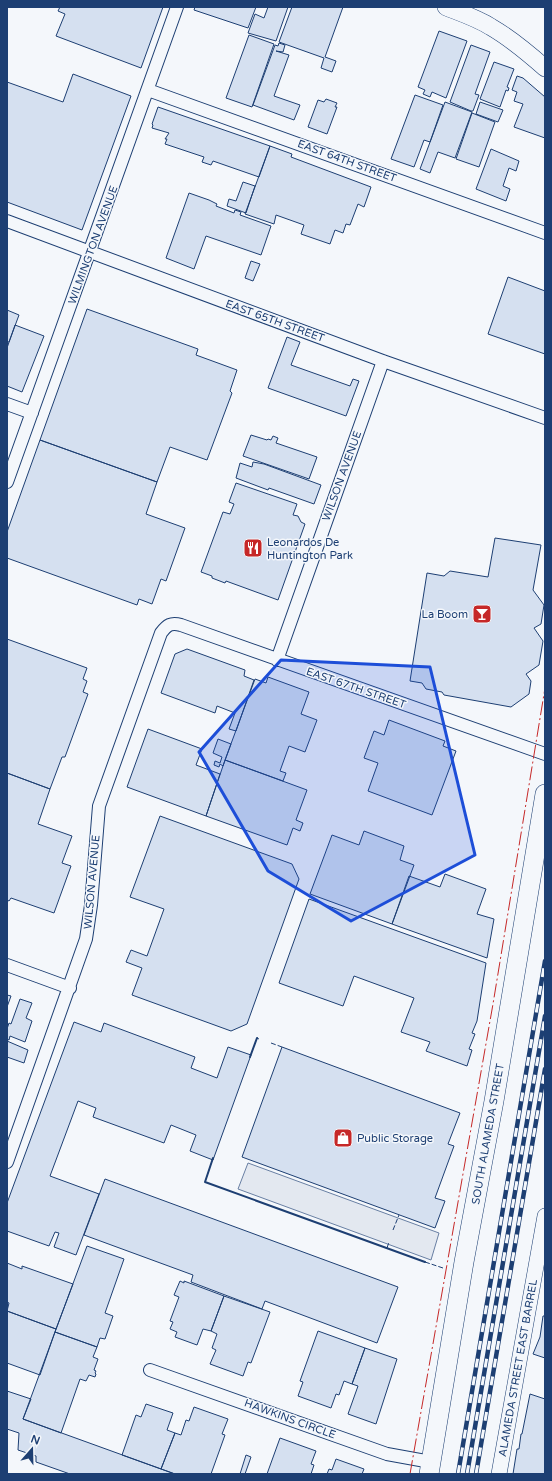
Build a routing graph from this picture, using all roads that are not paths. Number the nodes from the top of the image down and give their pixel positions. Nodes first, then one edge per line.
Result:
1 (177, 7) edge
2 (446, 7) edge
3 (545, 68) edge
4 (148, 90) junction
5 (7, 221) edge
6 (545, 233) edge
7 (90, 253) junction
8 (383, 361) junction
9 (7, 404) edge
10 (32, 413) junction
11 (545, 418) edge
12 (7, 482) edge
13 (167, 625) joint
14 (277, 660) junction
15 (545, 754) edge
16 (545, 794) edge
17 (7, 965) edge
18 (70, 988) junction
19 (8, 1157) edge
20 (545, 1217) edge
21 (150, 1370) dead end
22 (430, 1468) edge
23 (499, 1474) edge

1 - 4 street, WILMINGTON AVENUE
2 - 3 main road
4 - 6 street, EAST 64TH STREET
4 - 7 street, WILMINGTON AVENUE
5 - 7 street, EAST 65TH STREET
7 - 8 street, EAST 65TH STREET
7 - 10 street, WILMINGTON AVENUE
8 - 11 street, EAST 65TH STREET
8 - 14 street, WILSON AVENUE
9 - 10 street
10 - 12 street, WILMINGTON AVENUE
13 - 14 street, EAST 67TH STREET
13 - 18 street, WILSON AVENUE
14 - 15 street, EAST 67TH STREET
16 - 22 main road, SOUTH ALAMEDA STREET
17 - 18 street
18 - 19 street, WILSON AVENUE
20 - 23 street, ALAMEDA STREET EAST BARREL
21 - 22 street, HAWKINS CIRCLE

